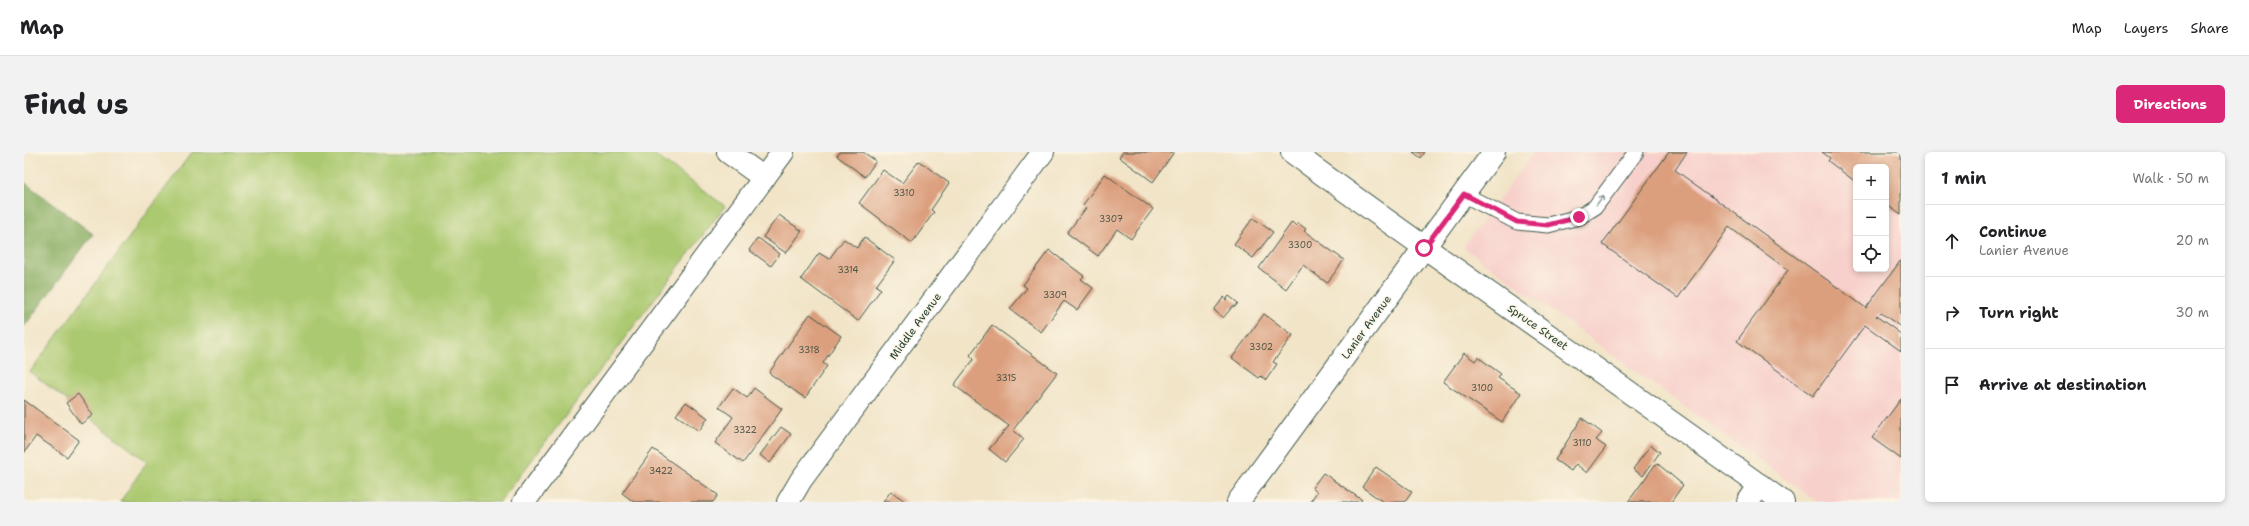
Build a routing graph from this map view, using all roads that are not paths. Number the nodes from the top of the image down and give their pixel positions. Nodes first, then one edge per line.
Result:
1 (728, 152) edge
2 (783, 152) edge
3 (1043, 152) edge
4 (1292, 152) edge
5 (1494, 152) edge
6 (1636, 152) edge
7 (764, 178) junction
8 (1464, 194) junction
9 (1424, 248) junction
10 (1754, 494) edge
11 (524, 502) edge
12 (788, 502) edge
13 (1238, 502) edge
14 (1783, 502) edge

1 - 7 street
2 - 7 street
3 - 12 street, Middle Avenue
4 - 9 street, Spruce Street
5 - 8 street, Lanier Avenue
8 -> 6 lane
7 - 11 street
8 - 9 street, Lanier Avenue
9 - 10 street, Spruce Street
9 - 13 street, Lanier Avenue
10 - 14 street, Spruce Street

